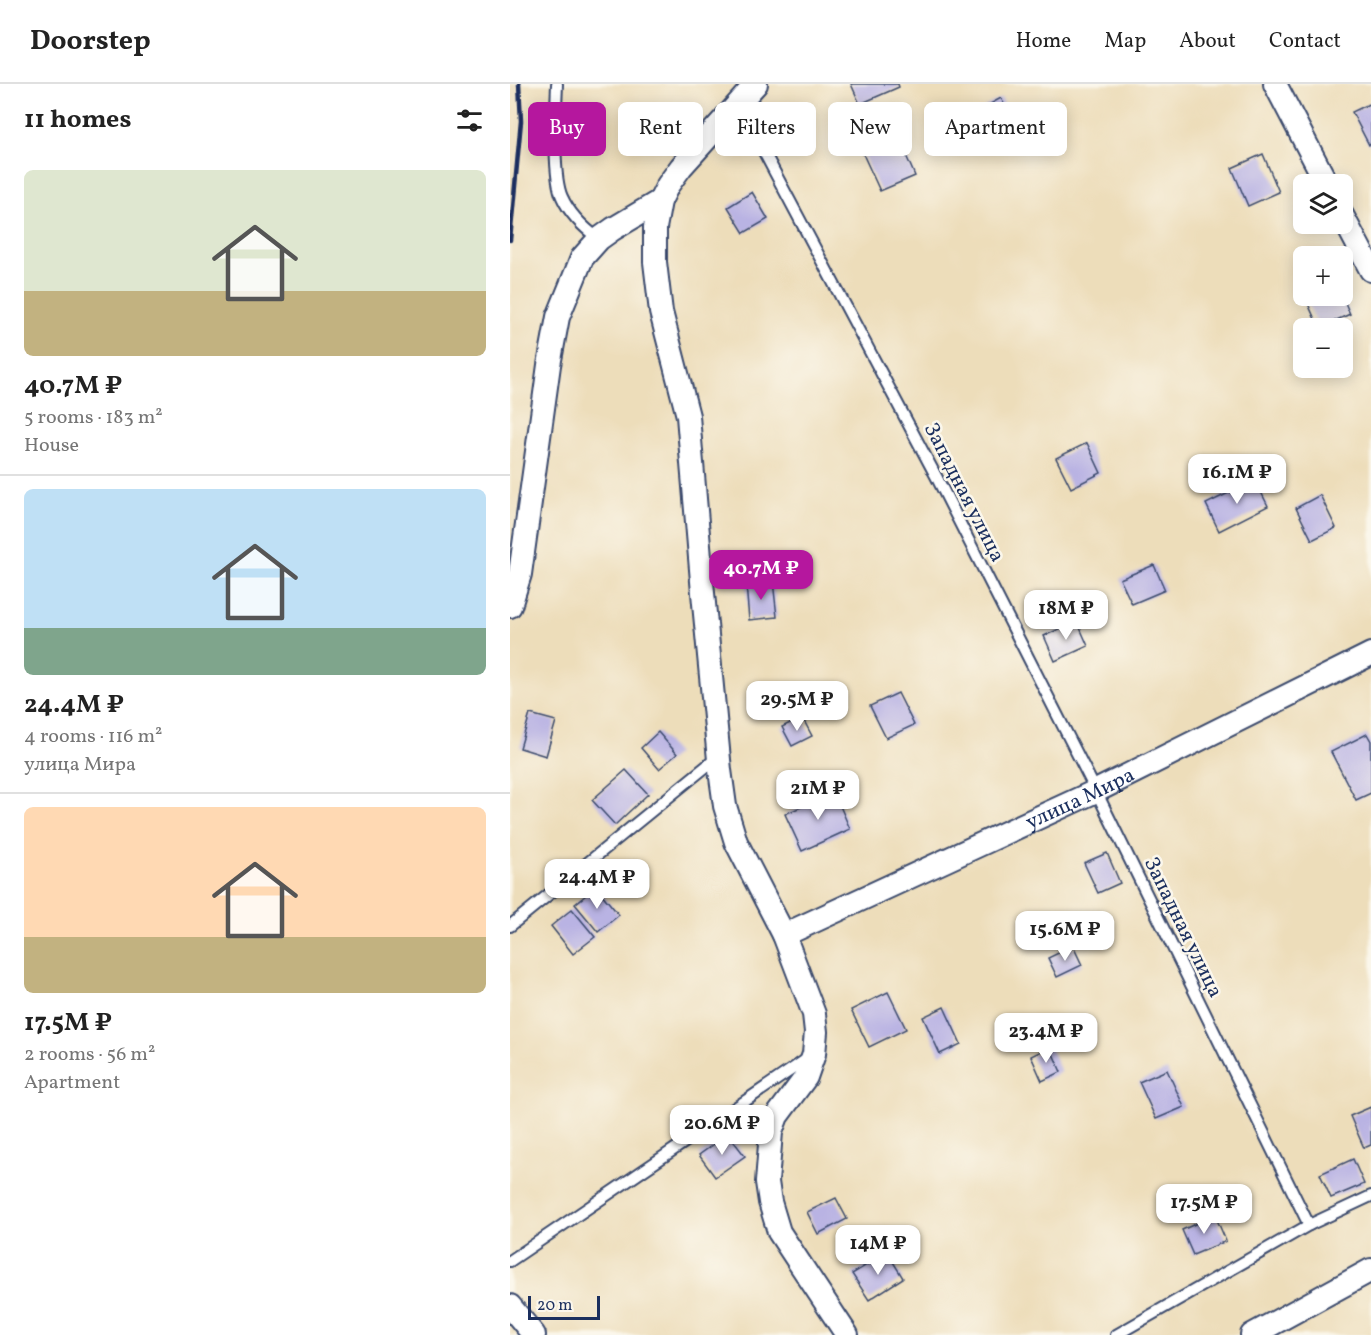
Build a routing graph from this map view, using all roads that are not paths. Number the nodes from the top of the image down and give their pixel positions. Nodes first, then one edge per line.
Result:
1 (557, 84) edge
2 (756, 84) edge
3 (1275, 84) edge
4 (741, 102) edge
5 (715, 131) edge
6 (766, 156) edge
7 (1322, 174) edge
8 (660, 201) junction
9 (1352, 234) edge
10 (599, 239) junction
11 (1371, 270) edge
12 (510, 606) edge
13 (1371, 654) edge
14 (719, 756) junction
15 (1096, 791) junction
16 (510, 926) edge
17 (784, 935) junction
18 (814, 1054) junction
19 (1371, 1196) edge
20 (1309, 1224) junction
21 (510, 1260) edge
22 (1371, 1270) edge
23 (510, 1306) edge
24 (534, 1335) edge
25 (847, 1335) edge
26 (1116, 1335) edge
27 (1252, 1335) edge

1 - 10 lane
2 - 4 street
3 - 7 street
5 - 8 street
6 - 15 lane, Западная улица
8 - 10 street
8 - 14 street
9 - 11 street
10 - 12 street
13 - 15 street, улица Мира
14 - 16 lane
14 - 17 street
15 - 17 street, улица Мира
15 - 20 lane, Западная улица
17 - 18 street
18 - 21 lane
18 - 25 street
19 - 20 lane
20 - 26 lane
22 - 27 street
23 - 24 street

